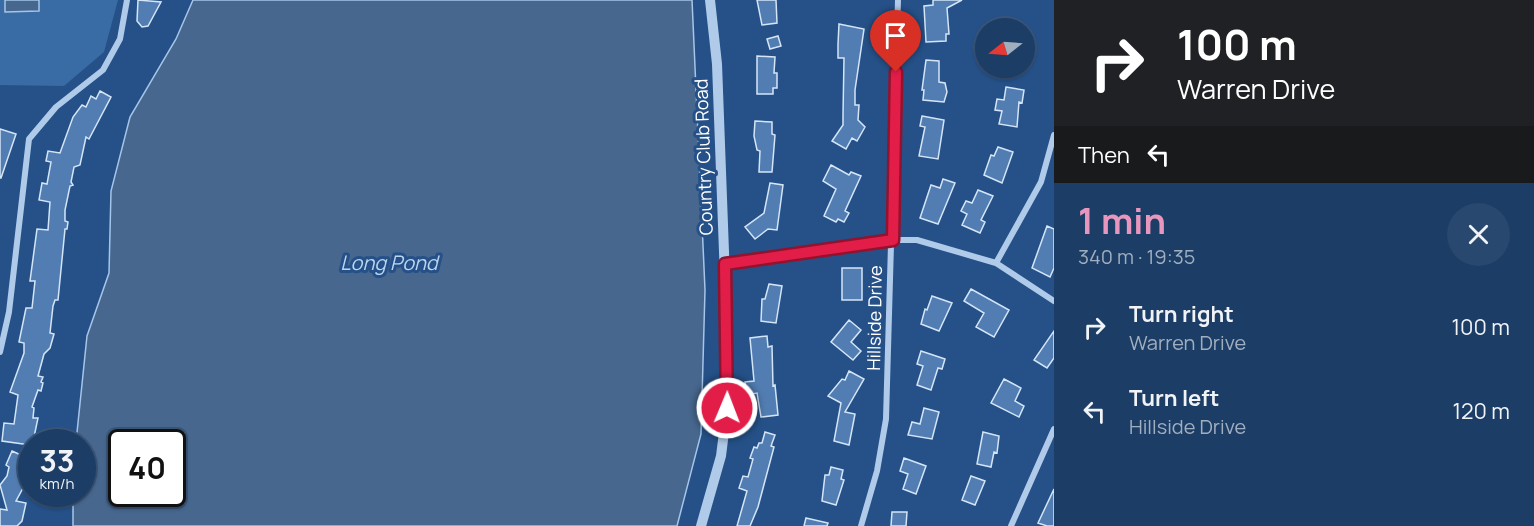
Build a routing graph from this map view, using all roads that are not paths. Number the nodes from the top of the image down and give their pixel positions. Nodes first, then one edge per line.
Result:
1 (127, 0) edge
2 (710, 0) edge
3 (898, 0) edge
4 (1054, 135) edge
5 (893, 240) junction
6 (996, 263) junction
7 (725, 264) junction
8 (1054, 301) edge
9 (0, 352) edge
10 (1054, 429) edge
11 (701, 526) edge
12 (861, 526) edge
13 (1011, 526) edge

1 - 9 street
2 - 7 street, Country Club Road
3 - 5 street, Hillside Drive
4 - 6 street
5 - 6 street
5 - 7 street
5 - 12 street, Hillside Drive
6 - 8 street
7 - 11 street, Country Club Road
10 - 13 street

